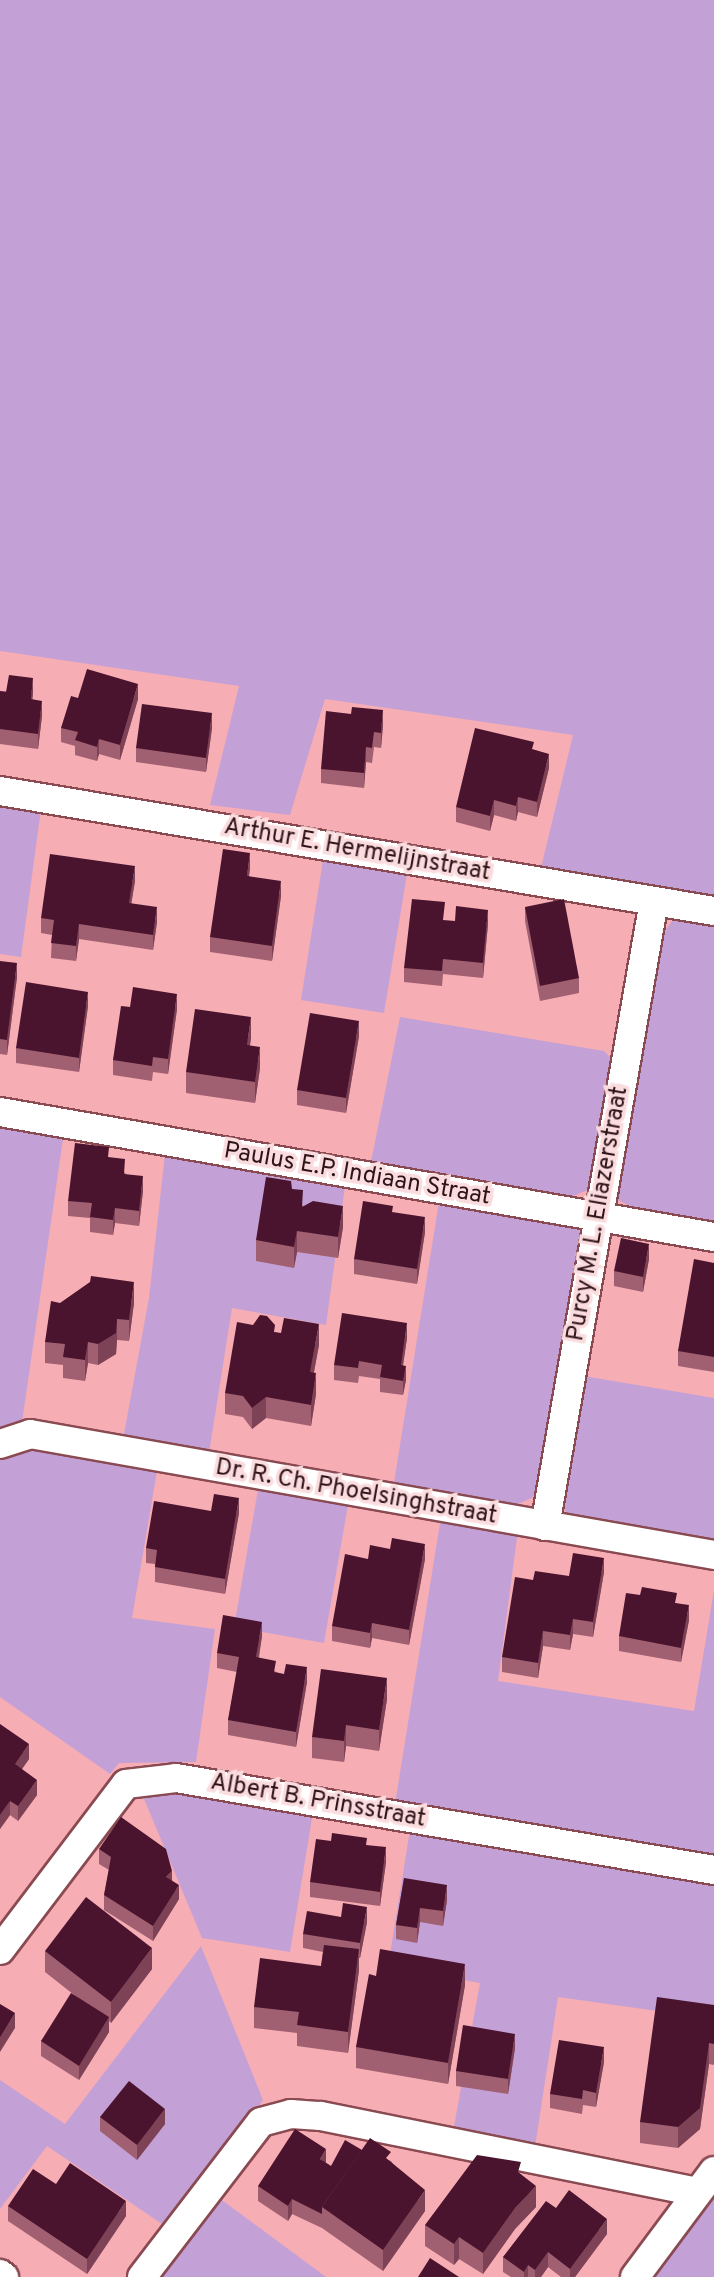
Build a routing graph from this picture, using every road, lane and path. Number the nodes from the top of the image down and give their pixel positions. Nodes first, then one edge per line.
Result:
1 (0, 791) edge
2 (653, 901) junction
3 (714, 911) edge
4 (0, 1112) edge
5 (598, 1217) junction
6 (714, 1237) edge
7 (0, 1444) edge
8 (545, 1526) junction
9 (714, 1555) edge
10 (714, 1870) edge
11 (0, 1950) edge
12 (706, 2182) edge
13 (142, 2277) edge
14 (635, 2277) edge

1 - 2 street, Arthur E. Hermelijnstraat
2 - 3 street, Arthur E. Hermelijnstraat
2 - 5 street, Purcy M. L. Eliazerstraat
4 - 5 street, Paulus E.P. Indiaan Straat
5 - 6 street, Paulus E.P. Indiaan Straat
5 - 8 street, Purcy M. L. Eliazerstraat
7 - 8 street, Dr. R. Ch. Phoelsinghstraat
8 - 9 street, Dr. R. Ch. Phoelsinghstraat
10 - 11 street, Albert B. Prinsstraat
12 - 13 street
12 - 14 street

